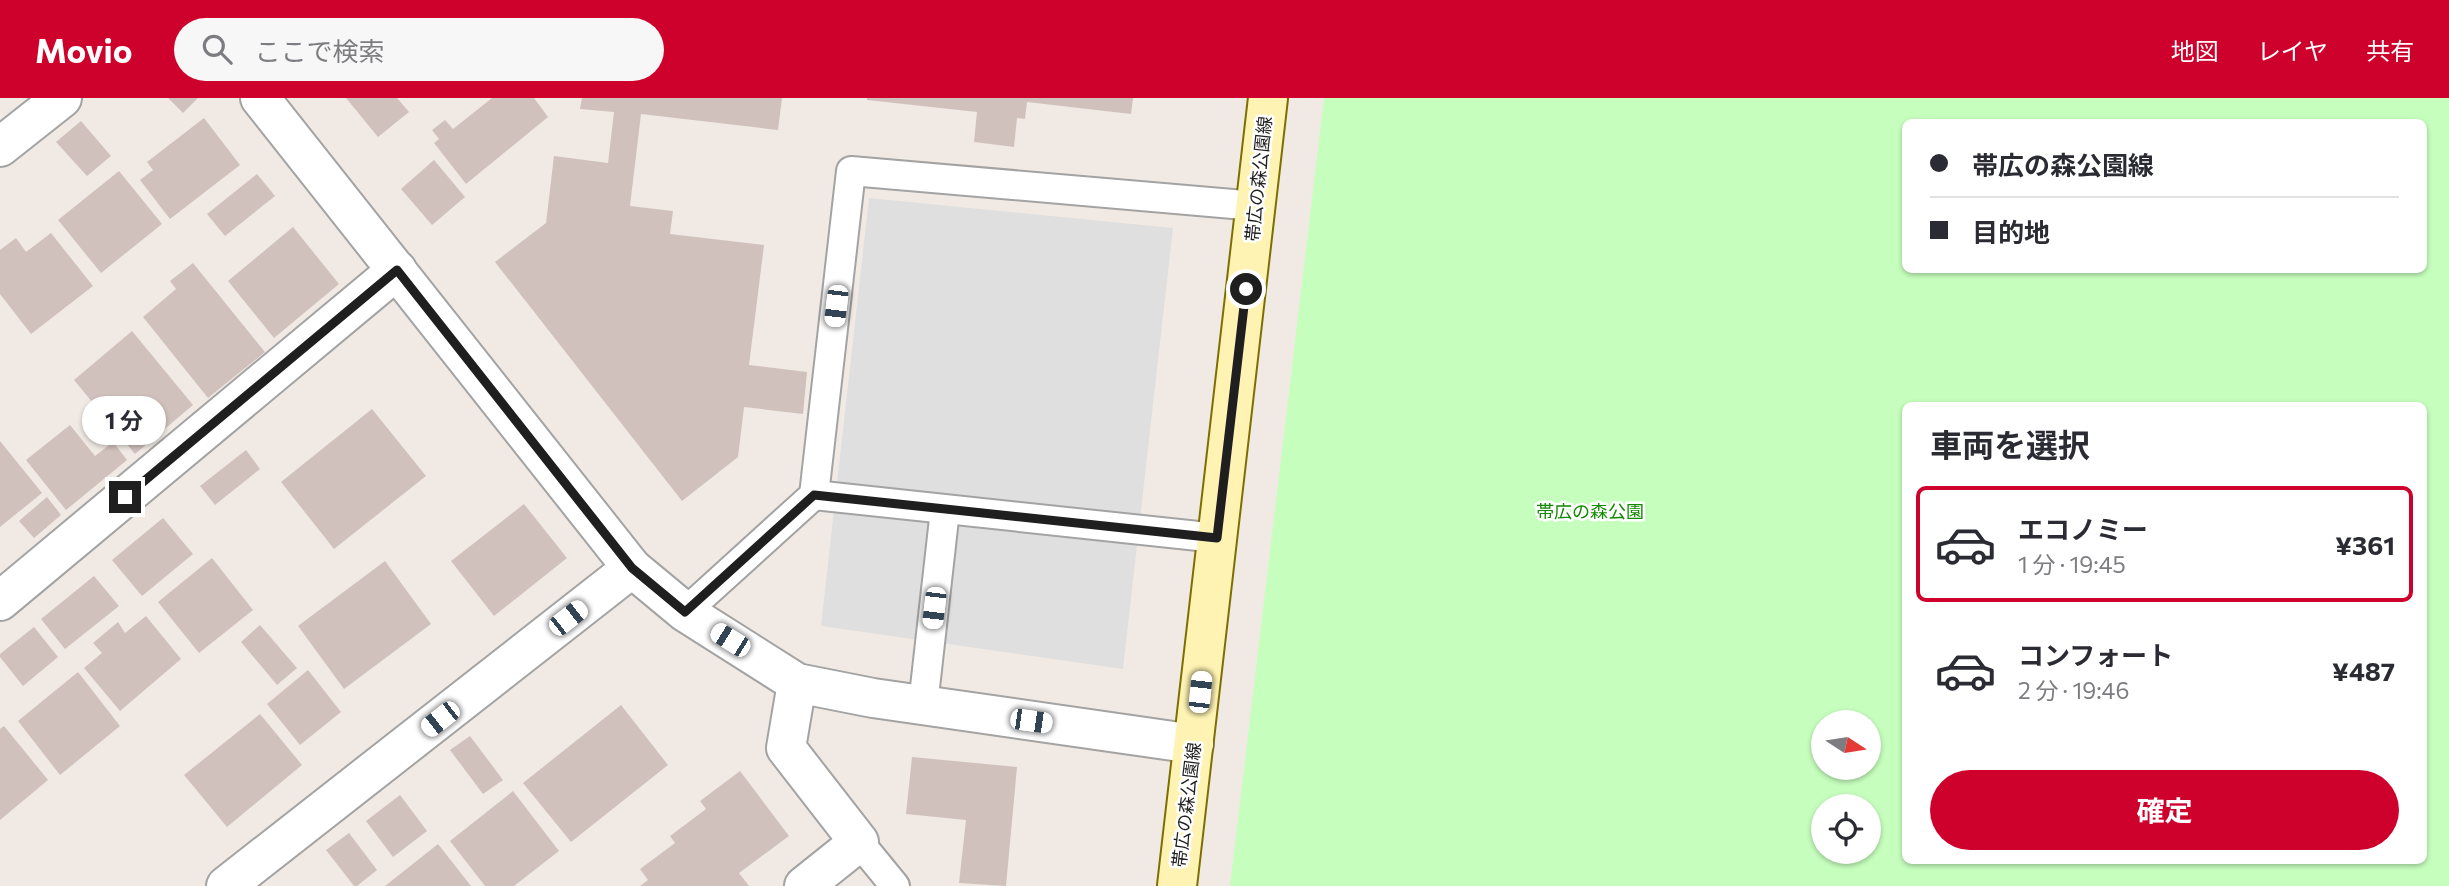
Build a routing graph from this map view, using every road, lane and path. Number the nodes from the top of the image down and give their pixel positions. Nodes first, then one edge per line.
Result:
1 (62, 98) edge
2 (260, 98) edge
3 (1268, 98) edge
4 (0, 146) edge
5 (1256, 205) junction
6 (397, 270) junction
7 (814, 495) junction
8 (945, 510) junction
9 (1217, 538) junction
10 (632, 568) junction
11 (0, 601) edge
12 (685, 612) junction
13 (797, 683) junction
14 (923, 705) junction
15 (1194, 744) junction
16 (859, 842) junction
17 (226, 886) edge
18 (804, 886) edge
19 (895, 886) edge
20 (1177, 886) edge

1 - 4 street
2 - 6 street
3 - 5 main road, 帯広の森公園線
5 - 7 lane
5 - 9 main road, 帯広の森公園線
6 - 10 street
6 - 11 street
7 - 8 lane
7 - 12 lane
8 - 9 lane
8 - 14 lane
9 - 15 main road, 帯広の森公園線
10 - 12 street
10 - 17 street
12 - 13 street
13 - 14 street
13 - 16 street
14 - 15 street
15 - 20 main road, 帯広の森公園線
16 - 18 street
16 - 19 lane

